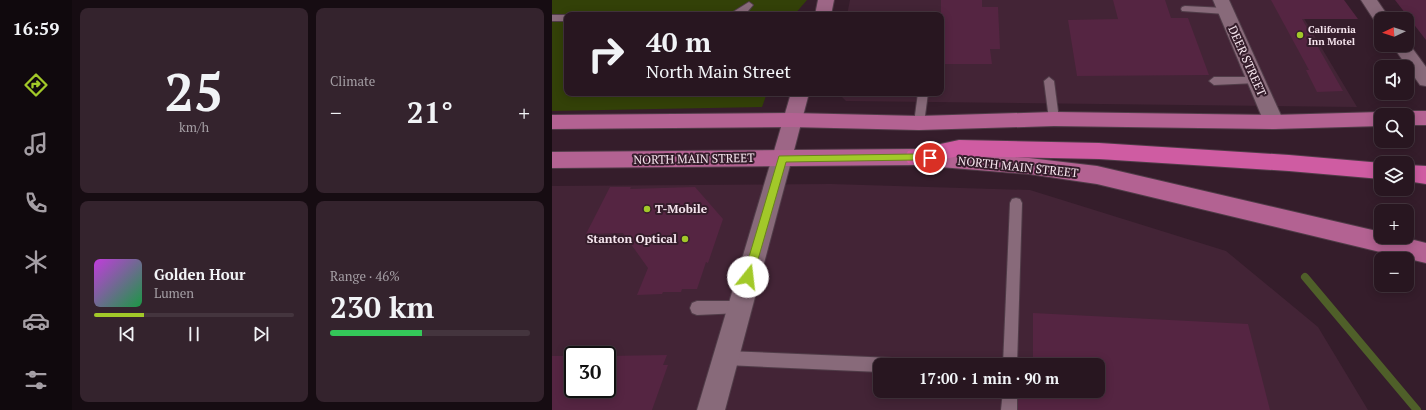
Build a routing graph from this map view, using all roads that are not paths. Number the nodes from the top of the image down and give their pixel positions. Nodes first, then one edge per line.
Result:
1 (826, 0) edge
2 (1369, 0) edge
3 (749, 5) dead end
4 (1223, 5) edge
5 (1185, 9) dead end
6 (740, 12) edge
7 (823, 12) edge
8 (1377, 12) edge
9 (552, 18) edge
10 (564, 18) edge
11 (1406, 52) edge
12 (1256, 80) junction
13 (1426, 80) edge
14 (1049, 81) dead end
15 (1214, 81) dead end
16 (799, 96) edge
17 (923, 96) edge
18 (1414, 118) edge
19 (1426, 118) edge
20 (1054, 119) junction
21 (1374, 119) edge
22 (792, 120) junction
23 (552, 122) edge
24 (1274, 122) junction
25 (919, 123) junction
26 (915, 157) junction
27 (782, 158) junction
28 (552, 160) edge
29 (1374, 170) edge
30 (1016, 203) dead end
31 (1421, 252) edge
32 (740, 307) junction
33 (697, 308) dead end
34 (726, 358) junction
35 (1010, 358) edge
36 (873, 364) edge
37 (1010, 398) edge
38 (711, 410) edge
39 (1009, 410) edge

1 - 7 main road
2 - 8 street
3 - 6 lane
4 - 5 lane
4 - 12 street, DEER STREET
9 - 10 lane
11 - 13 street
12 - 15 lane
12 - 24 street, DEER STREET
14 - 20 lane
16 - 22 main road
17 - 25 lane
18 - 19 main road
20 - 24 main road
20 - 25 main road
21 - 24 main road
22 - 23 main road
22 - 25 main road
22 - 27 main road
26 - 27 main road, NORTH MAIN STREET
26 - 29 highway
26 - 31 main road, NORTH MAIN STREET
27 - 28 main road, NORTH MAIN STREET
27 - 32 street
30 - 35 lane
32 - 33 lane
32 - 34 street
34 - 36 lane
34 - 38 street
37 - 39 lane

